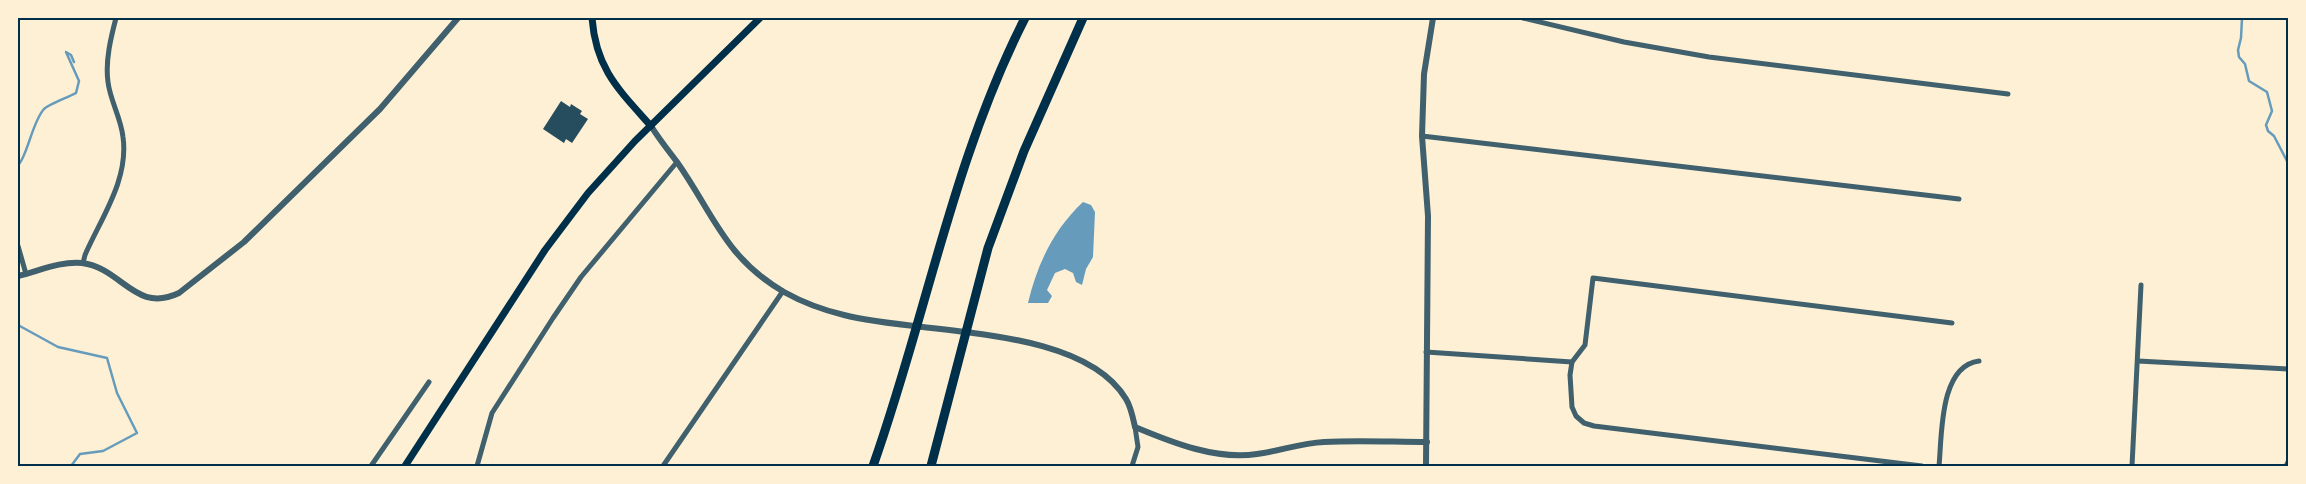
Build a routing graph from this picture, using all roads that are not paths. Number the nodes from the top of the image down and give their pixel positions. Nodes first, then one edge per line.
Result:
1 (116, 18) edge
2 (458, 18) edge
3 (592, 18) edge
4 (760, 18) edge
5 (1025, 18) edge
6 (1083, 18) edge
7 (1433, 18) edge
8 (1523, 18) edge
9 (2008, 94) dead end
10 (650, 126) junction
11 (1422, 136) junction
12 (677, 162) junction
13 (1959, 200) dead end
14 (18, 246) edge
15 (83, 263) junction
16 (26, 274) junction
17 (18, 276) edge
18 (2140, 285) dead end
19 (783, 291) junction
20 (1952, 323) dead end
21 (1426, 352) junction
22 (1979, 361) dead end
23 (2138, 361) junction
24 (1572, 362) junction
25 (2288, 369) edge
26 (429, 382) dead end
27 (1136, 428) junction
28 (1427, 442) junction
29 (2288, 462) edge
30 (371, 466) edge
31 (405, 466) edge
32 (477, 466) edge
33 (663, 466) edge
34 (873, 466) edge
35 (931, 466) edge
36 (1132, 466) edge
37 (1426, 466) edge
38 (1922, 466) edge
39 (1939, 466) edge
40 (2132, 466) edge
41 (2286, 466) edge

1 - 15 street
2 - 15 street
3 - 10 main road
4 - 10 main road
5 - 34 highway
6 - 35 highway
7 - 11 street
8 - 9 street
10 - 12 street
10 - 31 main road
11 - 13 street
11 - 21 street
12 - 19 street
12 - 32 street
14 - 16 street
15 - 16 street
16 - 17 street
18 - 23 street
19 - 27 street
19 - 33 street
20 - 24 street
21 - 24 street
21 - 28 street
22 - 39 street
23 - 25 street
23 - 40 street
24 - 38 street
26 - 30 street
27 - 28 street
27 - 36 street
28 - 37 street
29 - 41 street

